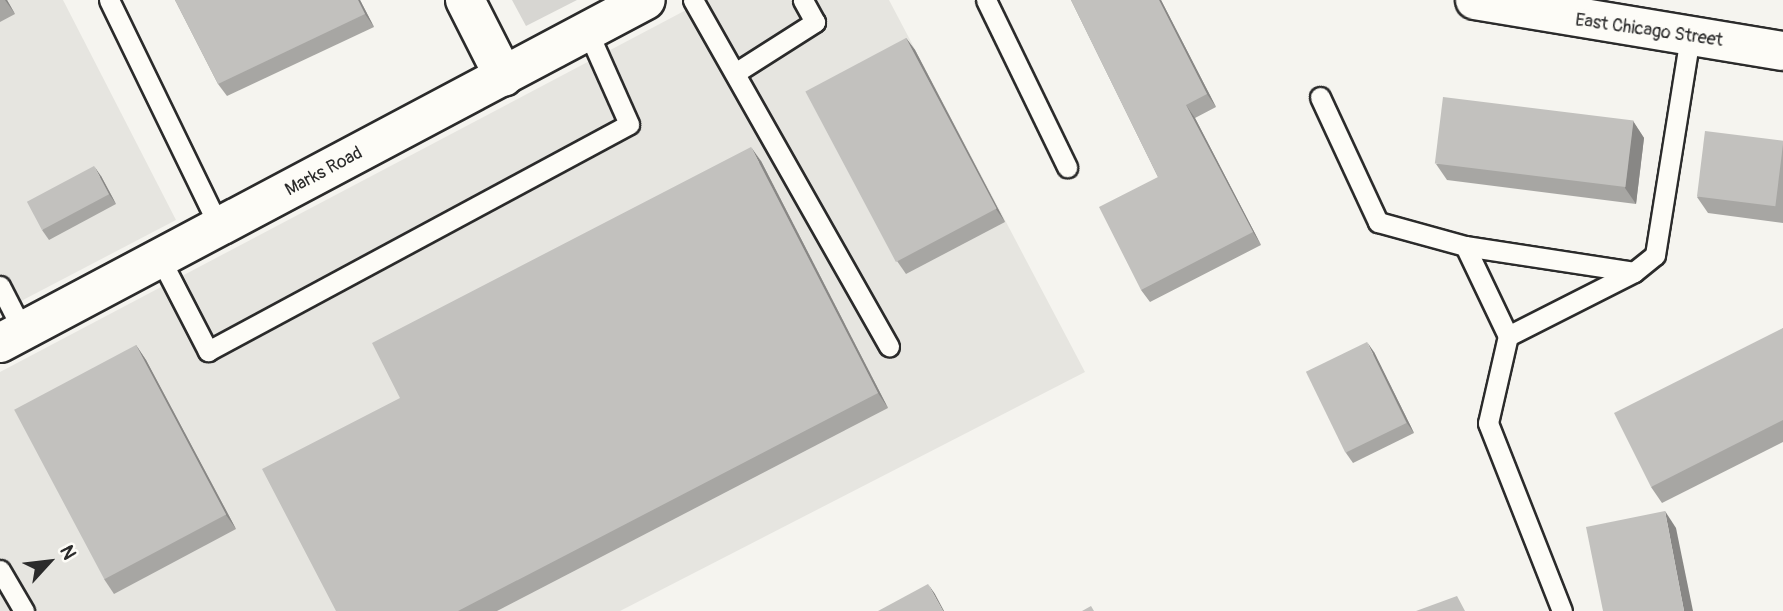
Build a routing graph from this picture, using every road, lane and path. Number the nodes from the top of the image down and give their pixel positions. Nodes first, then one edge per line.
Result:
1 (109, 0) edge
2 (465, 0) edge
3 (646, 0) edge
4 (693, 0) edge
5 (803, 0) edge
6 (986, 0) edge
7 (1475, 0) edge
8 (588, 32) junction
9 (1690, 37) junction
10 (1783, 51) edge
11 (735, 73) junction
12 (504, 77) junction
13 (1320, 97) dead end
14 (1068, 167) dead end
15 (219, 227) junction
16 (1465, 246) junction
17 (160, 258) junction
18 (1634, 272) junction
19 (0, 286) edge
20 (11, 337) edge
21 (1508, 337) junction
22 (889, 346) dead end
23 (0, 570) edge
24 (24, 611) edge
25 (1562, 611) edge

1 - 15 lane
2 - 12 street
3 - 8 street, Marks Road
4 - 11 lane
5 - 11 lane
6 - 14 lane
7 - 9 street, East Chicago Street
8 - 12 street, Marks Road
8 - 17 lane
9 - 10 street, East Chicago Street
9 - 18 lane
11 - 22 lane
12 - 15 street, Marks Road
13 - 16 lane
15 - 17 street, Marks Road
16 - 18 lane
16 - 21 lane
17 - 20 street, Marks Road
18 - 21 lane
19 - 20 lane
21 - 25 lane
23 - 24 lane

